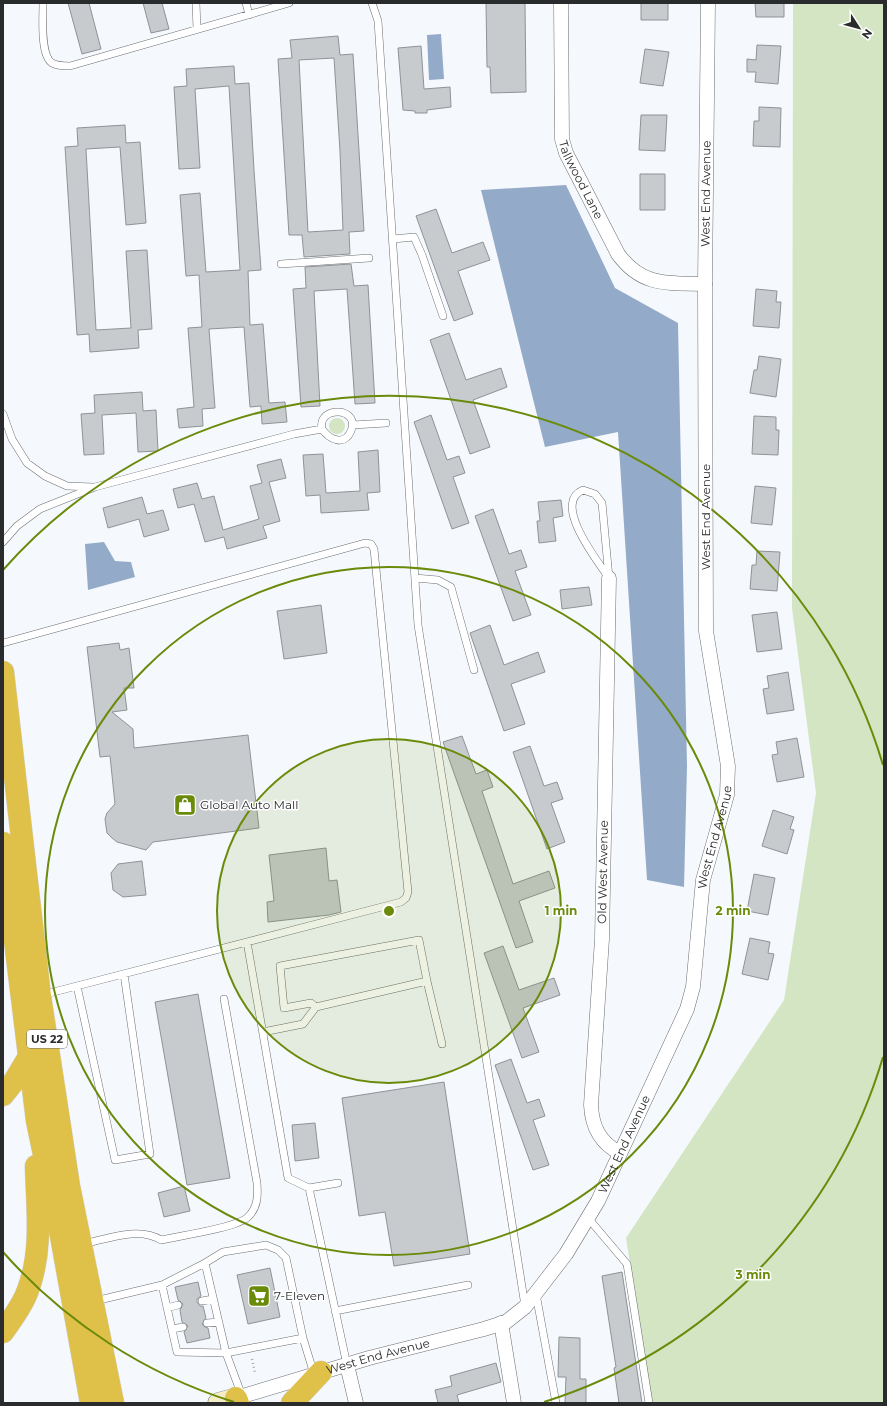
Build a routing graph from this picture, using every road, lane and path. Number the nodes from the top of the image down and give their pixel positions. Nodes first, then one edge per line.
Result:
1 (43, 3) edge
2 (196, 3) edge
3 (246, 3) edge
4 (289, 3) edge
5 (372, 3) edge
6 (560, 3) edge
7 (708, 3) edge
8 (248, 15) junction
9 (197, 29) junction
10 (393, 239) junction
11 (369, 258) dead end
12 (281, 264) dead end
13 (705, 284) junction
14 (443, 316) dead end
15 (3, 414) edge
16 (386, 423) dead end
17 (353, 425) junction
18 (322, 429) junction
19 (95, 487) junction
20 (3, 542) edge
21 (415, 578) junction
22 (609, 578) junction
23 (3, 643) edge
24 (474, 670) dead end
25 (3, 672) edge
26 (3, 844) edge
27 (7, 907) edge
28 (247, 942) junction
29 (124, 974) junction
30 (427, 981) junction
31 (77, 986) junction
32 (40, 996) junction
33 (224, 998) dead end
34 (316, 1007) junction
35 (263, 1032) junction
36 (442, 1044) dead end
37 (30, 1055) junction
38 (3, 1095) edge
39 (37, 1121) junction
40 (620, 1153) junction
41 (338, 1183) dead end
42 (309, 1188) junction
43 (588, 1218) junction
44 (81, 1245) junction
45 (205, 1263) junction
46 (162, 1285) junction
47 (468, 1285) dead end
48 (536, 1294) junction
49 (213, 1300) junction
50 (93, 1302) junction
51 (202, 1302) dead end
52 (178, 1306) dead end
53 (525, 1307) junction
54 (167, 1308) junction
55 (335, 1311) junction
56 (219, 1322) junction
57 (207, 1323) dead end
58 (501, 1323) junction
59 (183, 1327) dead end
60 (172, 1329) junction
61 (3, 1332) edge
62 (303, 1338) junction
63 (226, 1353) junction
64 (252, 1359) dead end
65 (347, 1365) junction
66 (255, 1373) dead end
67 (318, 1373) junction
68 (234, 1400) edge
69 (91, 1403) edge
70 (113, 1403) edge
71 (292, 1403) edge
72 (356, 1403) edge
73 (514, 1403) edge
74 (556, 1403) edge
75 (649, 1403) edge

1 - 9 lane
2 - 9 lane
3 - 8 lane
4 - 8 lane
5 - 10 lane
6 - 13 street, Tallwood Lane
7 - 13 street, West End Avenue
8 - 9 lane
10 - 14 lane
10 - 21 lane
11 - 12 lane
13 - 40 street, West End Avenue
15 - 19 lane
16 - 17 lane
17 - 18 lane
17 - 18 lane
18 - 19 lane
19 - 20 lane
21 - 24 lane
21 - 53 lane
22 - 22 lane
22 - 40 street, Old West Avenue
23 - 28 lane
25 - 32 highway, US 22
26 - 27 highway, US 22
27 - 37 highway, US 22
28 - 29 lane
28 - 35 lane
29 - 31 lane
29 - 31 lane
30 - 34 lane
30 - 34 lane
30 - 36 lane
31 - 32 lane
32 - 44 highway, US 22
33 - 44 lane
34 - 35 lane
35 - 42 lane
37 - 38 highway
37 - 39 highway, US 22
39 - 61 highway
39 - 69 highway, US 22
40 - 43 street, West End Avenue
41 - 42 lane
42 - 55 lane
43 - 48 street, West End Avenue
43 - 75 lane
44 - 50 highway, US 22
45 - 46 lane
45 - 49 lane
45 - 62 lane
46 - 50 lane
46 - 54 lane
47 - 55 lane
48 - 53 street, West End Avenue
48 - 74 lane
49 - 51 lane
49 - 56 lane
50 - 70 highway, US 22
52 - 54 lane
53 - 58 street, West End Avenue
54 - 60 lane
55 - 65 lane
56 - 57 lane
56 - 63 lane
58 - 65 street, West End Avenue
58 - 73 street
59 - 60 lane
60 - 63 lane
62 - 63 lane
62 - 67 lane
63 - 68 lane
64 - 66 path
65 - 67 street, West End Avenue
65 - 72 street
67 - 68 street, West End Avenue
67 - 71 highway

